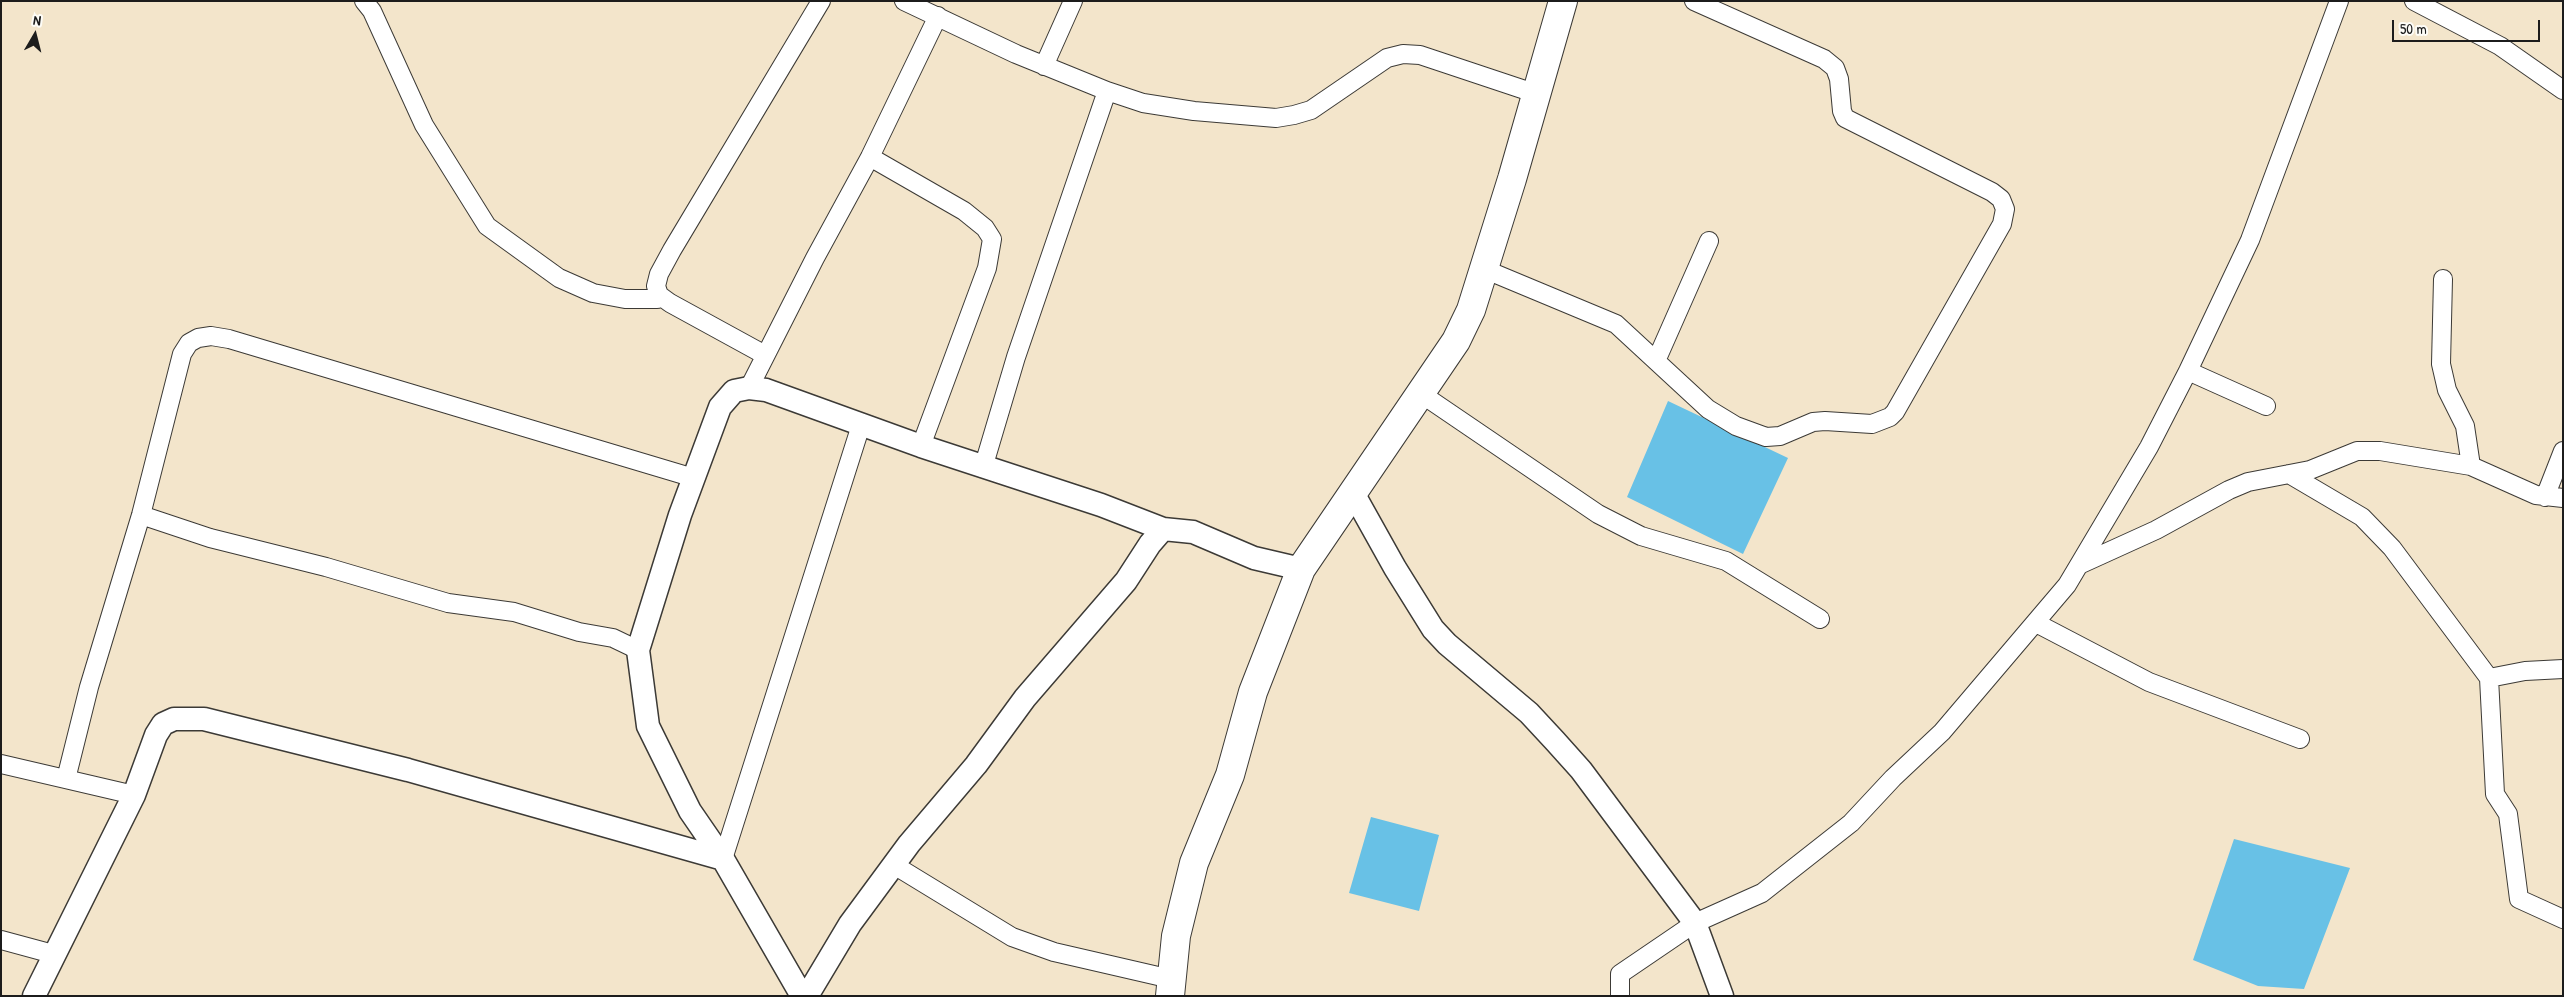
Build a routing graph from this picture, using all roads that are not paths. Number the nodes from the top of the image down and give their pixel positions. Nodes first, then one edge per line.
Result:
1 (364, 1) edge
2 (821, 1) edge
3 (904, 1) edge
4 (1073, 1) edge
5 (1563, 1) edge
6 (1694, 1) edge
7 (2339, 1) edge
8 (2414, 1) edge
9 (929, 9) edge
10 (1044, 66) junction
11 (2563, 90) edge
12 (1107, 91) junction
13 (1537, 94) junction
14 (870, 157) junction
15 (1709, 242) dead end
16 (1484, 269) junction
17 (2443, 279) dead end
18 (659, 295) junction
19 (766, 355) junction
20 (1656, 361) junction
21 (2188, 371) junction
22 (749, 388) junction
23 (1420, 393) junction
24 (2266, 406) dead end
25 (861, 425) junction
26 (921, 446) junction
27 (2563, 450) edge
28 (2472, 466) junction
29 (982, 468) junction
30 (2289, 474) junction
31 (694, 478) junction
32 (1352, 491) junction
33 (2554, 498) edge
34 (141, 515) junction
35 (1163, 529) junction
36 (2079, 566) junction
37 (1301, 570) junction
38 (1820, 619) dead end
39 (2036, 623) junction
40 (638, 650) junction
41 (2563, 669) edge
42 (2489, 678) junction
43 (2300, 739) dead end
44 (1, 764) edge
45 (66, 779) junction
46 (134, 795) junction
47 (723, 859) junction
48 (894, 865) junction
49 (2563, 920) edge
50 (1695, 923) junction
51 (1, 940) edge
52 (53, 954) junction
53 (1170, 988) edge
54 (34, 996) edge
55 (802, 996) edge
56 (808, 996) edge
57 (1620, 996) edge
58 (1722, 996) edge

1 - 18 street
2 - 18 street
3 - 9 street
4 - 10 street
5 - 13 main road
6 - 20 street
7 - 21 street
8 - 11 street
9 - 10 street
9 - 14 street
10 - 12 street
12 - 13 street
12 - 29 street
13 - 16 main road
14 - 19 street
14 - 26 street
15 - 20 street
16 - 20 street
16 - 23 main road
17 - 28 street
18 - 19 street
19 - 22 street
21 - 24 street
21 - 36 street
22 - 25 street
22 - 31 street
23 - 32 main road
23 - 38 street
25 - 26 street
25 - 47 street
26 - 29 street
27 - 33 street
28 - 30 street
28 - 33 street
29 - 35 street
30 - 36 street
30 - 42 street
31 - 34 street
31 - 40 street
32 - 37 main road
32 - 50 street
34 - 40 street
34 - 45 street
35 - 37 street
35 - 48 street
36 - 39 street
37 - 53 main road
39 - 43 street
39 - 50 street
40 - 47 street
41 - 42 street
42 - 49 street
44 - 45 street
45 - 46 street
46 - 47 street
46 - 52 street
47 - 55 street
48 - 53 street
48 - 56 street
50 - 57 street
50 - 58 street
51 - 52 street
52 - 54 street

